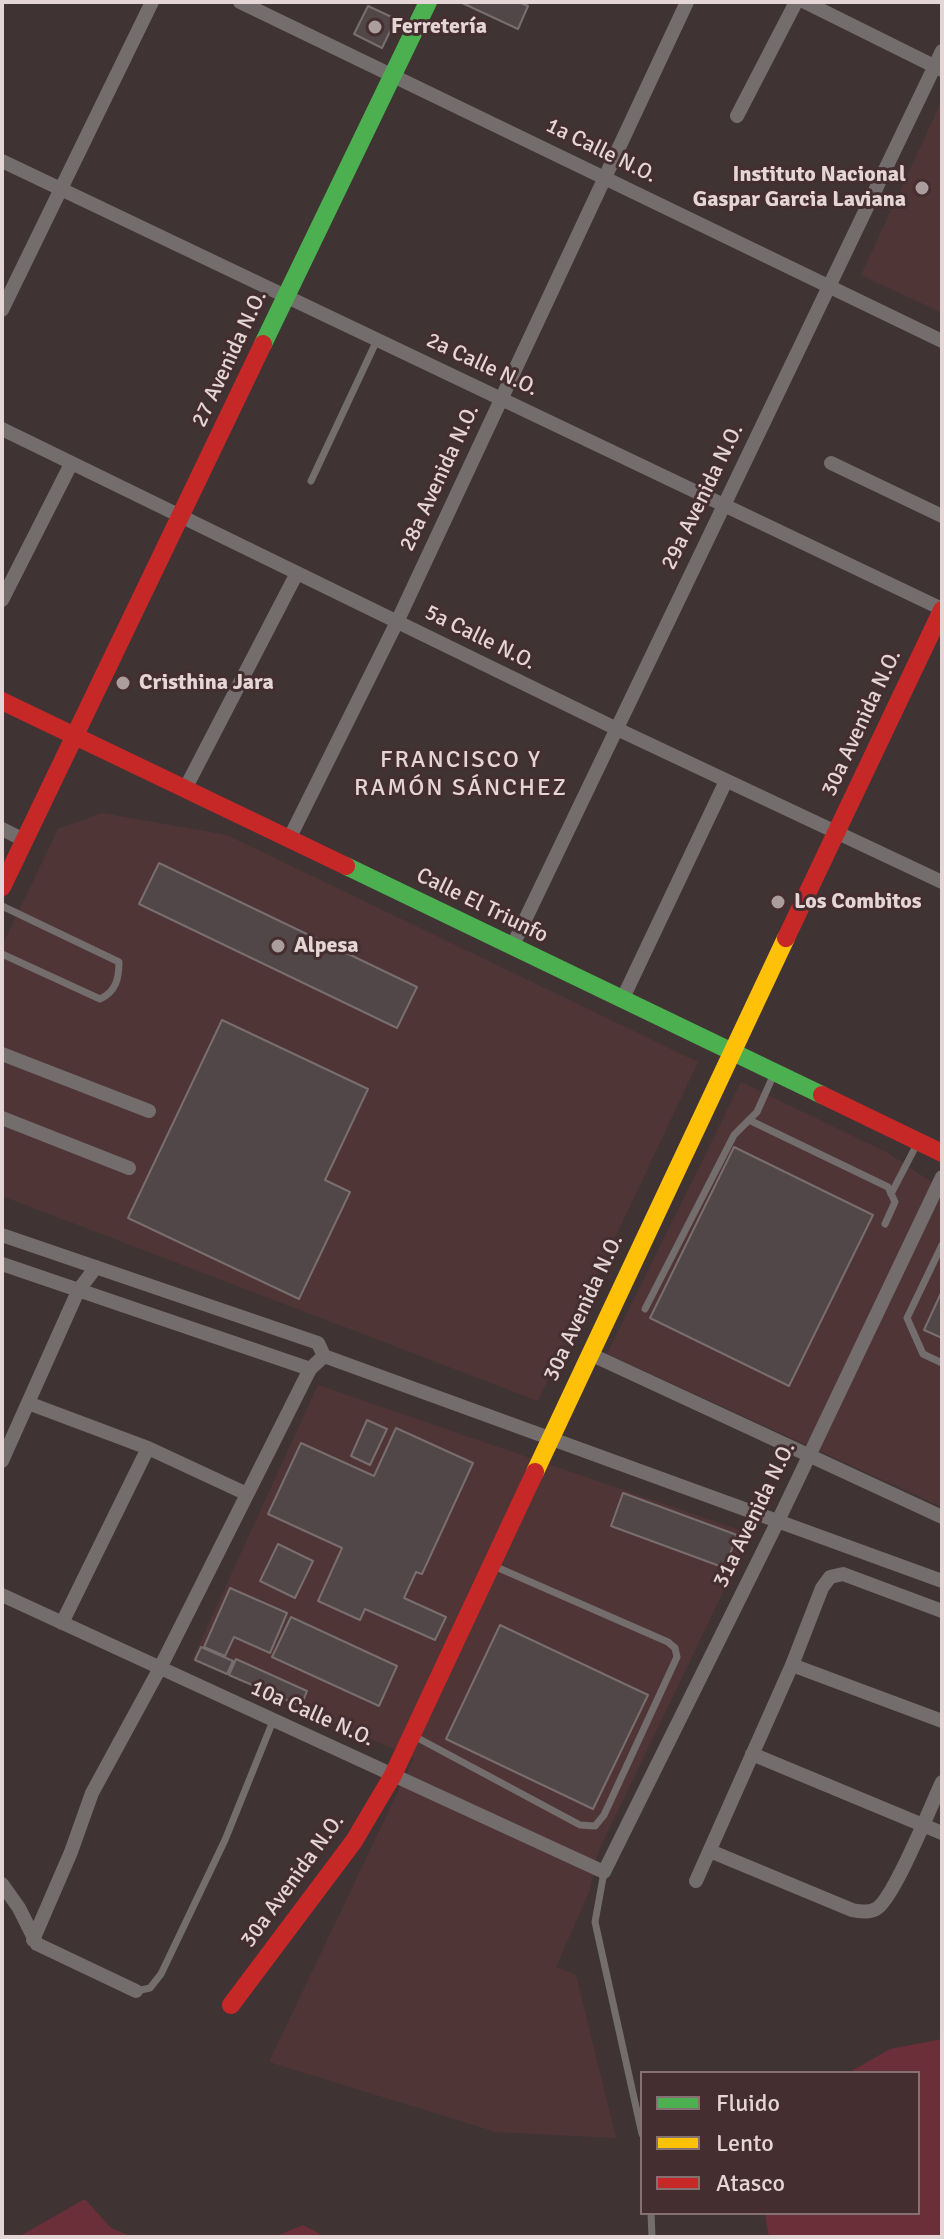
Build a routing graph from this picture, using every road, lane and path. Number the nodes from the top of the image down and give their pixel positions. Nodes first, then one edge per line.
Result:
1 (152, 2) edge
2 (240, 2) edge
3 (428, 2) edge
4 (687, 2) edge
5 (796, 2) edge
6 (805, 2) edge
7 (942, 51) edge
8 (938, 68) edge
9 (393, 75) junction
10 (737, 116) dead end
11 (2, 161) edge
12 (605, 178) junction
13 (60, 189) junction
14 (829, 286) junction
15 (286, 296) junction
16 (2, 310) edge
17 (377, 340) junction
18 (942, 341) edge
19 (502, 398) junction
20 (2, 429) edge
21 (831, 463) dead end
22 (71, 464) junction
23 (311, 481) dead end
24 (724, 506) junction
25 (942, 516) edge
26 (181, 517) junction
27 (297, 573) junction
28 (2, 600) edge
29 (942, 609) edge
30 (397, 622) junction
31 (2, 701) edge
32 (617, 729) junction
33 (74, 735) junction
34 (726, 781) junction
35 (185, 789) junction
36 (2, 829) edge
37 (836, 833) junction
38 (289, 839) junction
39 (24, 840) junction
40 (942, 882) edge
41 (2, 887) edge
42 (2, 906) edge
43 (512, 947) junction
44 (2, 954) edge
45 (622, 1000) junction
46 (731, 1052) junction
47 (2, 1054) edge
48 (774, 1072) junction
49 (149, 1111) dead end
50 (2, 1118) edge
51 (749, 1120) junction
52 (918, 1142) junction
53 (942, 1153) edge
54 (129, 1168) dead end
55 (942, 1177) edge
56 (891, 1194) junction
57 (885, 1224) dead end
58 (2, 1235) edge
59 (942, 1245) edge
60 (2, 1264) edge
61 (96, 1267) junction
62 (78, 1291) junction
63 (645, 1309) dead end
64 (590, 1354) junction
65 (324, 1356) junction
66 (942, 1363) edge
67 (310, 1369) junction
68 (28, 1403) junction
69 (549, 1438) junction
70 (148, 1448) junction
71 (808, 1457) junction
72 (2, 1461) edge
73 (247, 1494) junction
74 (942, 1517) edge
75 (778, 1521) junction
76 (491, 1565) junction
77 (942, 1581) edge
78 (2, 1595) edge
79 (942, 1611) edge
80 (62, 1623) junction
81 (792, 1665) junction
82 (160, 1668) junction
83 (273, 1721) junction
84 (942, 1721) edge
85 (412, 1735) junction
86 (752, 1754) junction
87 (393, 1775) junction
88 (942, 1782) edge
89 (922, 1825) junction
90 (942, 1833) edge
91 (710, 1851) junction
92 (604, 1872) junction
93 (696, 1881) dead end
94 (3, 1888) edge
95 (33, 1940) junction
96 (136, 1991) joint
97 (231, 2005) dead end
98 (640, 2125) edge
99 (651, 2215) edge
100 (652, 2237) edge

1 - 13 street
2 - 9 street, 1a Calle N.O.
3 - 9 main road, 27 Avenida N.O.
4 - 12 street, 28a Avenida N.O.
5 - 10 street
6 - 8 street
7 - 8 street, 29a Avenida N.O.
8 - 14 street, 29a Avenida N.O.
9 - 12 street, 1a Calle N.O.
9 - 15 main road, 27 Avenida N.O.
11 - 13 street, 2a Calle N.O.
12 - 14 street, 1a Calle N.O.
12 - 19 street, 28a Avenida N.O.
13 - 15 street, 2a Calle N.O.
13 - 16 street
14 - 18 street, 1a Calle N.O.
14 - 24 street, 29a Avenida N.O.
15 - 17 street, 2a Calle N.O.
15 - 26 main road, 27 Avenida N.O.
17 - 19 street, 2a Calle N.O.
17 - 23 lane
19 - 24 street, 2a Calle N.O.
19 - 30 street, 28a Avenida N.O.
20 - 22 street, 5a Calle N.O.
21 - 25 street
22 - 26 street, 5a Calle N.O.
22 - 28 street
24 - 29 street, 2a Calle N.O.
24 - 32 street, 29a Avenida N.O.
26 - 27 street, 5a Calle N.O.
26 - 33 main road, 27 Avenida N.O.
27 - 30 street, 5a Calle N.O.
27 - 35 street
29 - 37 main road, 30a Avenida N.O.
30 - 32 street, 5a Calle N.O.
30 - 38 street, 28a Avenida N.O.
31 - 33 main road, Calle El Triunfo
32 - 34 street, 5a Calle N.O.
32 - 43 street, 29a Avenida N.O.
33 - 35 main road, Calle El Triunfo
33 - 39 main road, 27 Avenida N.O.
34 - 37 street, 5a Calle N.O.
34 - 45 street
35 - 38 main road, Calle El Triunfo
36 - 39 street
37 - 40 street, 5a Calle N.O.
37 - 46 main road, 30a Avenida N.O.
38 - 43 main road, Calle El Triunfo
39 - 41 main road, 27 Avenida N.O.
42 - 44 lane
43 - 45 main road, Calle El Triunfo
45 - 46 main road, Calle El Triunfo
46 - 48 main road, Calle El Triunfo
46 - 64 main road, 30a Avenida N.O.
47 - 49 street
48 - 51 lane
48 - 52 main road, Calle El Triunfo
50 - 54 street
51 - 56 lane
51 - 63 lane
52 - 53 main road, Calle El Triunfo
52 - 56 lane
55 - 71 street, 31a Avenida N.O.
56 - 57 lane
58 - 61 street
59 - 66 lane
60 - 62 street
61 - 62 street
61 - 65 street
62 - 67 street
62 - 68 street
64 - 69 main road, 30a Avenida N.O.
64 - 71 street
65 - 67 street
65 - 69 street
67 - 73 street
68 - 70 street
68 - 72 street
69 - 75 street
69 - 76 main road, 30a Avenida N.O.
70 - 73 street
70 - 80 street
71 - 74 street
71 - 75 street, 31a Avenida N.O.
73 - 82 street
75 - 77 street
75 - 92 street, 31a Avenida N.O.
76 - 85 main road, 30a Avenida N.O.
76 - 85 lane
78 - 80 street, 10a Calle N.O.
79 - 81 street
80 - 82 street, 10a Calle N.O.
81 - 84 street
81 - 86 street
82 - 83 street, 10a Calle N.O.
82 - 95 street
83 - 87 street, 10a Calle N.O.
83 - 96 lane
85 - 87 main road, 30a Avenida N.O.
86 - 89 street
86 - 91 street
87 - 92 street, 10a Calle N.O.
87 - 97 main road, 30a Avenida N.O.
88 - 89 street
89 - 90 street
89 - 91 street
91 - 93 street
92 - 98 lane
94 - 95 street
95 - 96 street
99 - 100 lane

